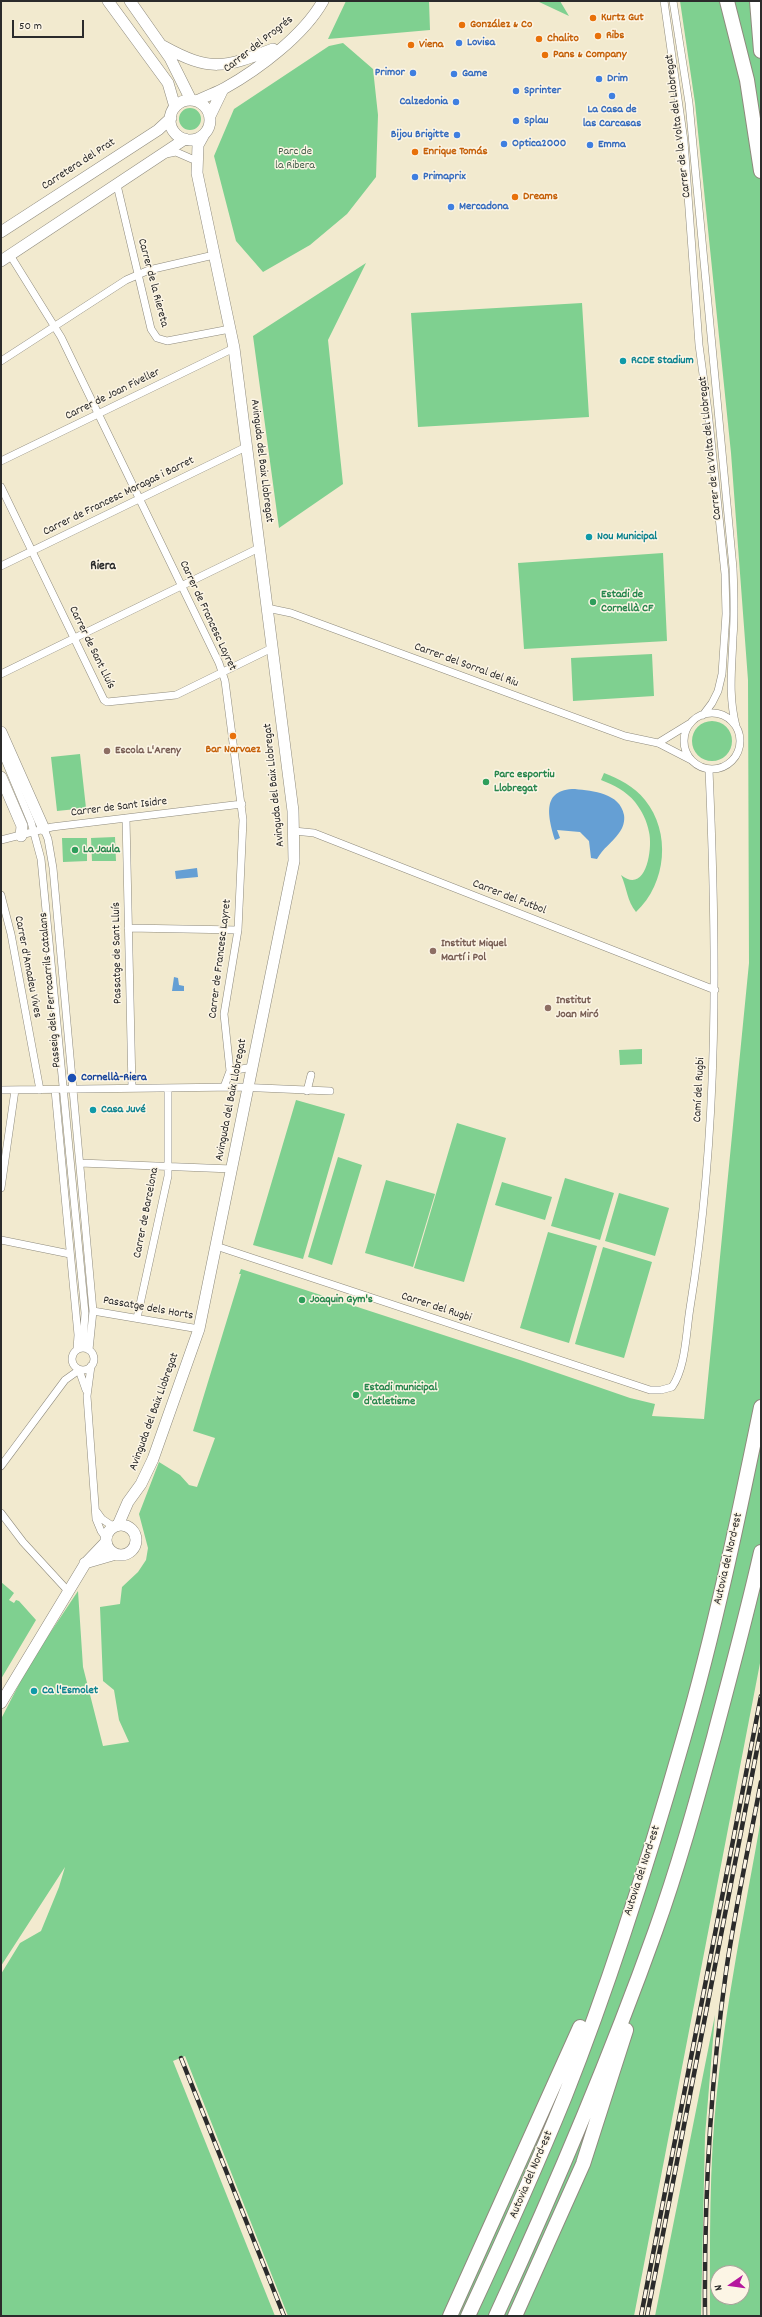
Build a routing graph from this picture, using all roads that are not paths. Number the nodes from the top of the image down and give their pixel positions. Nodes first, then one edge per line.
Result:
1 (108, 1) edge
2 (130, 1) edge
3 (323, 1) edge
4 (664, 1) edge
5 (673, 1) edge
6 (727, 1) edge
7 (757, 1) edge
8 (284, 45) junction
9 (163, 46) junction
10 (761, 51) edge
11 (223, 89) junction
12 (194, 100) junction
13 (173, 113) junction
14 (210, 116) junction
15 (203, 136) junction
16 (186, 140) junction
17 (164, 154) junction
18 (192, 159) junction
19 (761, 171) edge
20 (197, 173) junction
21 (117, 185) junction
22 (1, 232) edge
23 (214, 255) junction
24 (6, 258) edge
25 (138, 275) junction
26 (55, 326) junction
27 (230, 329) junction
28 (234, 348) junction
29 (1, 361) edge
30 (98, 414) junction
31 (246, 447) junction
32 (1, 461) edge
33 (1, 486) edge
34 (140, 499) junction
35 (259, 548) junction
36 (32, 551) junction
37 (1, 566) edge
38 (181, 586) junction
39 (266, 608) junction
40 (74, 638) junction
41 (272, 648) junction
42 (222, 672) junction
43 (1, 674) edge
44 (703, 715) junction
45 (691, 722) junction
46 (736, 726) junction
47 (1, 732) edge
48 (658, 743) junction
49 (1, 750) edge
50 (691, 760) junction
51 (709, 770) junction
52 (1, 777) edge
53 (242, 804) junction
54 (126, 818) junction
55 (39, 831) junction
56 (294, 831) junction
57 (21, 836) junction
58 (1, 840) edge
59 (1, 895) edge
60 (128, 928) junction
61 (238, 930) junction
62 (715, 990) junction
63 (253, 1067) junction
64 (230, 1071) junction
65 (311, 1075) dead end
66 (224, 1087) junction
67 (132, 1088) junction
68 (168, 1088) junction
69 (248, 1088) junction
70 (64, 1089) junction
71 (73, 1089) junction
72 (1, 1090) edge
73 (15, 1090) junction
74 (40, 1090) junction
75 (55, 1090) junction
76 (307, 1091) junction
77 (330, 1091) dead end
78 (80, 1164) junction
79 (168, 1167) junction
80 (232, 1169) junction
81 (1, 1188) edge
82 (1, 1240) edge
83 (216, 1246) junction
84 (70, 1254) junction
85 (93, 1311) junction
86 (137, 1318) junction
87 (199, 1329) junction
88 (83, 1344) dead end
89 (76, 1349) junction
90 (89, 1350) junction
91 (91, 1366) junction
92 (79, 1370) junction
93 (650, 1390) joint
94 (87, 1396) junction
95 (761, 1407) edge
96 (1, 1466) edge
97 (137, 1491) junction
98 (97, 1512) junction
99 (1, 1513) edge
100 (116, 1526) junction
101 (133, 1532) junction
102 (106, 1540) junction
103 (761, 1552) edge
104 (116, 1554) junction
105 (85, 1564) junction
106 (68, 1591) junction
107 (1, 1703) edge
108 (627, 1921) junction
109 (655, 1932) junction
110 (450, 2316) edge
111 (468, 2316) edge
112 (496, 2316) edge
113 (515, 2316) edge

1 - 13 main road
2 - 9 main road
3 - 8 main road, Carrer del Progrés
4 - 44 street, Carrer de la Volta del Llobregat
5 - 46 street, Carrer de la Volta del Llobregat
6 - 19 highway
7 - 10 highway
8 - 9 main road
8 - 11 main road, Carrer del Progrés
9 - 12 main road
11 - 12 main road, Carrer del Progrés
11 - 14 main road, Carrer del Progrés
12 - 13 main road
12 - 14 main road
13 - 16 main road
13 - 22 main road, Carretera del Prat
14 - 15 main road
15 - 16 main road
15 - 20 main road, Avinguda del Baix Llobregat
16 - 17 main road
16 - 18 main road
17 - 18 street
17 - 21 main road
18 - 20 main road
20 - 23 main road, Avinguda del Baix Llobregat
21 - 24 main road
21 - 25 street, Carrer de la Riereta
23 - 25 street
23 - 27 main road, Avinguda del Baix Llobregat
24 - 26 street, Carrer de Francesc Layret
25 - 26 street
25 - 27 street, Carrer de la Riereta
26 - 29 street
26 - 30 street, Carrer de Francesc Layret
27 - 28 main road, Avinguda del Baix Llobregat
28 - 30 street, Carrer de Joan Fiveller
28 - 31 main road, Avinguda del Baix Llobregat
30 - 32 street, Carrer de Joan Fiveller
30 - 34 street, Carrer de Francesc Layret
31 - 34 street, Carrer de Francesc Moragas i Barret
31 - 35 main road, Avinguda del Baix Llobregat
33 - 36 street, Carrer de Sant Lluís
34 - 36 street, Carrer de Francesc Moragas i Barret
34 - 38 street, Carrer de Francesc Layret
35 - 38 street
35 - 39 main road, Avinguda del Baix Llobregat
36 - 37 street, Carrer de Francesc Moragas i Barret
36 - 40 street, Carrer de Sant Lluís
38 - 40 street
38 - 42 street, Carrer de Francesc Layret
39 - 41 main road, Avinguda del Baix Llobregat
39 - 48 street, Carrer del Sorral del Riu
40 - 42 street, Carrer de Sant Lluís
40 - 43 street
41 - 42 street, Carrer de Sant Lluís
41 - 56 main road, Avinguda del Baix Llobregat
42 - 53 street, Carrer de Francesc Layret
44 - 45 street
44 - 46 street
45 - 48 street
45 - 50 street
46 - 51 street
47 - 55 main road, Passeig dels Ferrocarrils Catalans
48 - 50 street, Carrer del Sorral del Riu
49 - 55 street, Passeig dels Ferrocarrils Catalans
50 - 51 street
51 - 62 street, Camí del Rugbi
52 - 57 main road
53 - 54 street, Carrer de Sant Isidre
53 - 61 street, Carrer de Francesc Layret
54 - 55 street, Carrer de Sant Isidre
54 - 60 street, Passatge de Sant Lluís
55 - 57 street, Carrer de Sant Isidre
55 - 70 street, Passeig dels Ferrocarrils Catalans
55 - 71 street, Passeig dels Ferrocarrils Catalans
56 - 62 street, Carrer del Futbol
56 - 63 main road, Avinguda del Baix Llobregat
57 - 58 street, Carrer de Sant Isidre
59 - 74 street, Carrer d'Amadeu Vives
60 - 61 street
60 - 67 street, Passatge de Sant Lluís
61 - 64 street, Carrer de Francesc Layret
62 - 93 street, Camí del Rugbi
63 - 64 street
63 - 69 main road, Avinguda del Baix Llobregat
64 - 66 street, Carrer de Francesc Layret
65 - 76 street
66 - 68 street
66 - 69 street
67 - 68 street
67 - 71 street
68 - 79 street, Carrer de Barcelona
69 - 76 street
69 - 80 main road, Avinguda del Baix Llobregat
70 - 71 street
70 - 75 street
70 - 88 street, Passeig dels Ferrocarrils Catalans
71 - 78 street, Passeig dels Ferrocarrils Catalans
72 - 73 street
73 - 74 street
73 - 81 street
74 - 75 street
75 - 84 street
76 - 77 street
78 - 79 street
78 - 85 street, Passeig dels Ferrocarrils Catalans
79 - 80 street
79 - 86 street, Carrer de Barcelona
80 - 83 main road, Avinguda del Baix Llobregat
82 - 84 street
83 - 87 main road, Avinguda del Baix Llobregat
83 - 93 street, Carrer del Rugbi
84 - 89 street
85 - 86 street, Passatge dels Horts
85 - 90 street, Passeig dels Ferrocarrils Catalans
86 - 87 street, Passatge dels Horts
87 - 97 main road, Avinguda del Baix Llobregat
89 - 90 street
89 - 92 street
90 - 91 street
91 - 92 street
91 - 94 street
92 - 94 street
92 - 96 street
94 - 98 street
95 - 108 highway, Autovia del Nord-est
97 - 100 main road, Avinguda del Baix Llobregat
97 - 101 main road, Avinguda del Baix Llobregat
98 - 100 street
98 - 102 street
99 - 106 street
100 - 101 main road
100 - 102 main road
101 - 104 main road
102 - 104 main road
102 - 105 main road
103 - 109 highway, Autovia del Nord-est
104 - 105 main road
105 - 106 main road
106 - 107 main road
108 - 110 highway
108 - 111 highway, Autovia del Nord-est
109 - 112 highway, Autovia del Nord-est
109 - 113 highway

